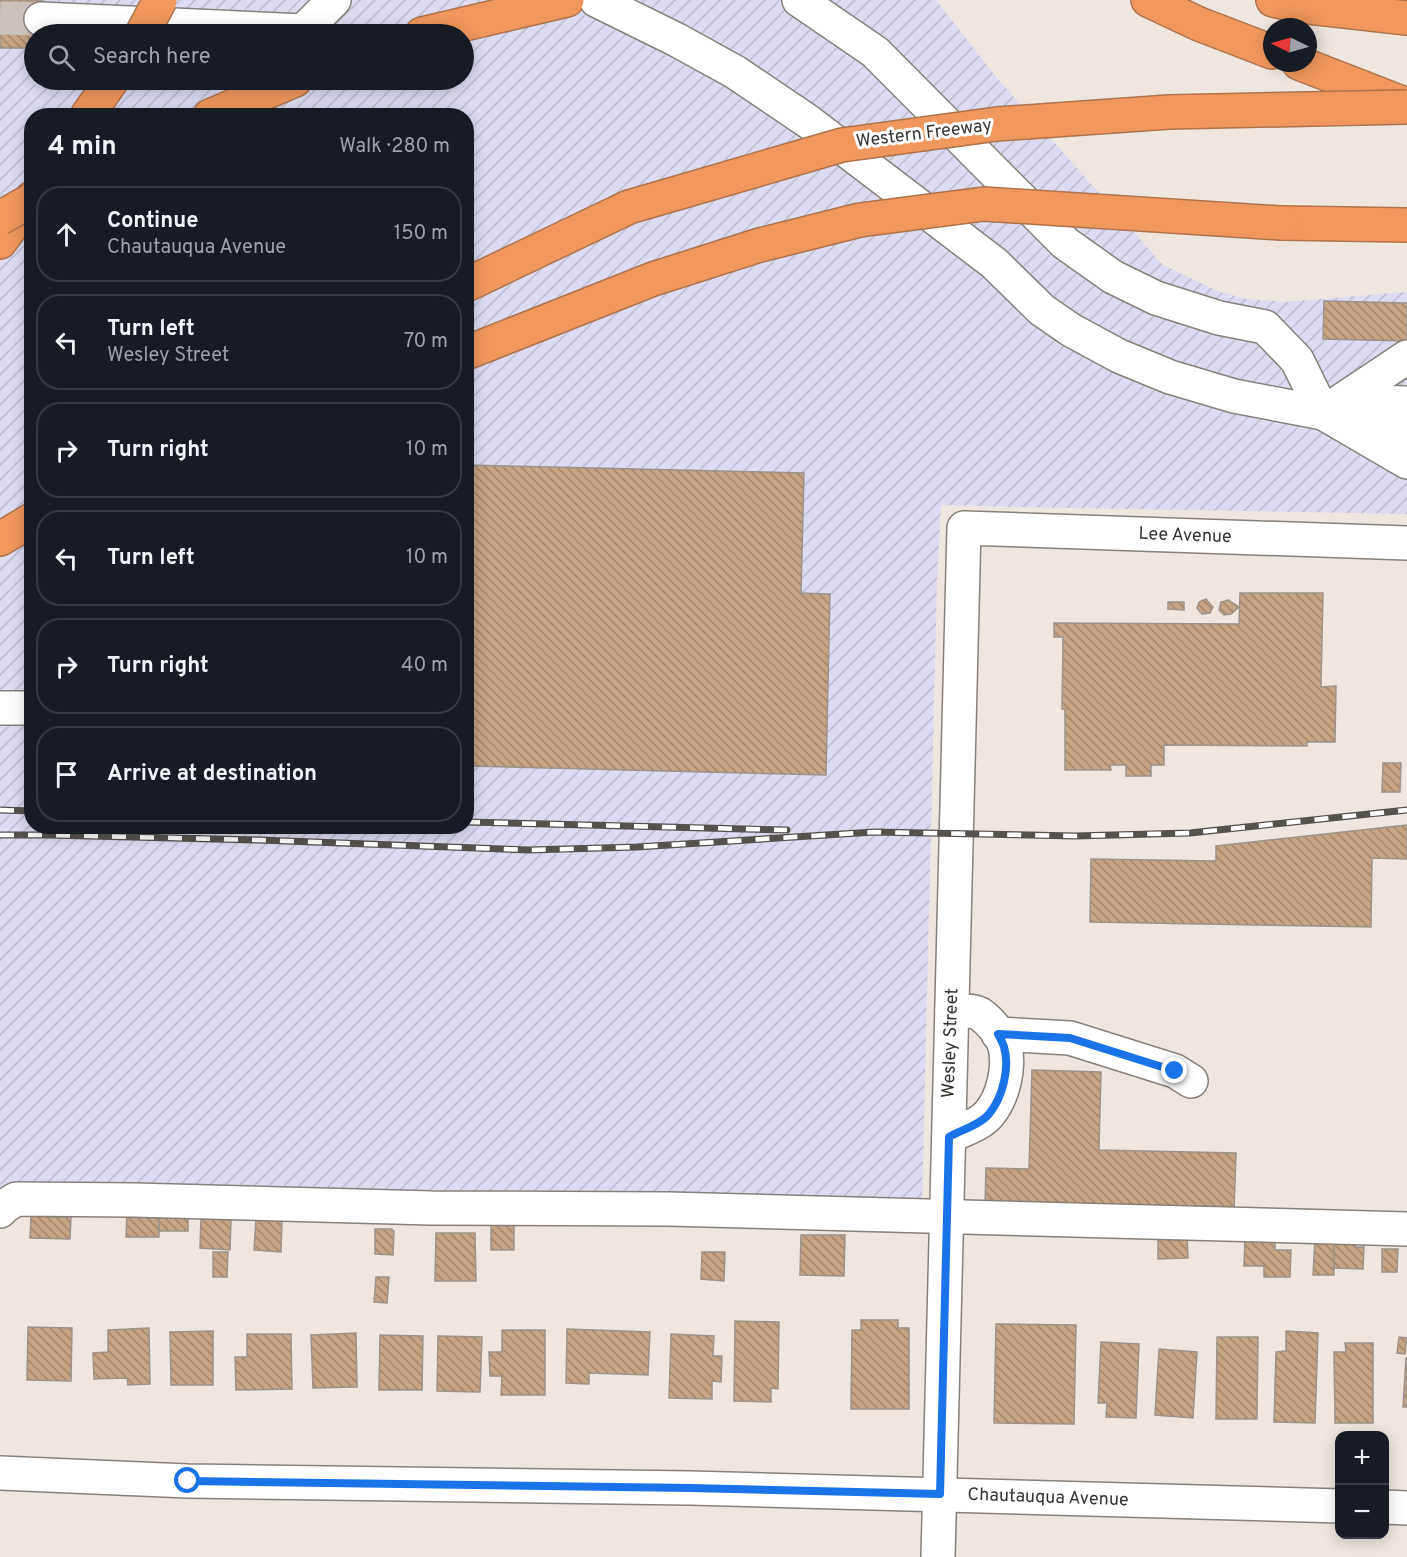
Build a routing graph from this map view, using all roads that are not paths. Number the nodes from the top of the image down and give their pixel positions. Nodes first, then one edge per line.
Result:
1 (135, 0) edge
2 (160, 0) edge
3 (334, 0) edge
4 (490, 0) edge
5 (567, 0) edge
6 (596, 0) edge
7 (799, 0) edge
8 (1148, 0) edge
9 (1274, 0) edge
10 (1407, 18) edge
11 (41, 20) tunnel mouth
12 (123, 24) edge
13 (136, 24) edge
14 (147, 24) edge
15 (310, 24) edge
16 (429, 24) edge
17 (465, 24) edge
18 (1263, 49) edge
19 (1317, 70) edge
20 (94, 90) edge
21 (105, 90) edge
22 (271, 90) edge
23 (1407, 106) edge
24 (86, 108) edge
25 (93, 108) edge
26 (229, 108) edge
27 (24, 204) edge
28 (24, 210) edge
29 (0, 218) edge
30 (1407, 225) edge
31 (0, 242) edge
32 (474, 281) edge
33 (474, 350) edge
34 (1407, 357) edge
35 (1392, 377) edge
36 (1407, 403) edge
37 (1339, 415) junction
38 (1404, 451) edge
39 (24, 524) edge
40 (964, 528) joint
41 (24, 536) edge
42 (0, 538) edge
43 (1407, 543) edge
44 (0, 546) edge
45 (0, 708) edge
46 (24, 708) edge
47 (952, 1010) junction
48 (998, 1034) junction
49 (1191, 1080) dead end
50 (949, 1137) junction
51 (2, 1209) edge
52 (947, 1217) junction
53 (1407, 1229) edge
54 (0, 1473) edge
55 (940, 1494) junction
56 (1335, 1506) edge
57 (1389, 1507) edge
58 (1407, 1508) edge
59 (938, 1557) edge

1 - 12 highway
2 - 14 highway, bridge
3 - 15 street
4 - 16 highway
5 - 17 highway
6 - 37 street
7 - 37 street
8 - 18 highway
9 - 10 highway
11 - 13 street
19 - 23 highway
20 - 24 highway
21 - 25 highway
22 - 26 highway
23 - 32 highway, Western Freeway, bridge
27 - 29 highway, bridge
28 - 31 highway
30 - 33 highway, bridge
34 - 35 street
35 - 37 street
36 - 37 street
37 - 38 street
39 - 42 highway
40 - 43 street, Lee Avenue
40 - 47 street, Wesley Street
41 - 44 highway
45 - 46 street
47 - 48 street
47 - 50 street, Wesley Street
48 - 49 street
48 - 50 street
50 - 52 street, Wesley Street
51 - 52 street
52 - 53 street
52 - 55 street, Wesley Street
54 - 55 street, Chautauqua Avenue
55 - 56 street, Chautauqua Avenue
55 - 59 street, Wesley Street
57 - 58 street

